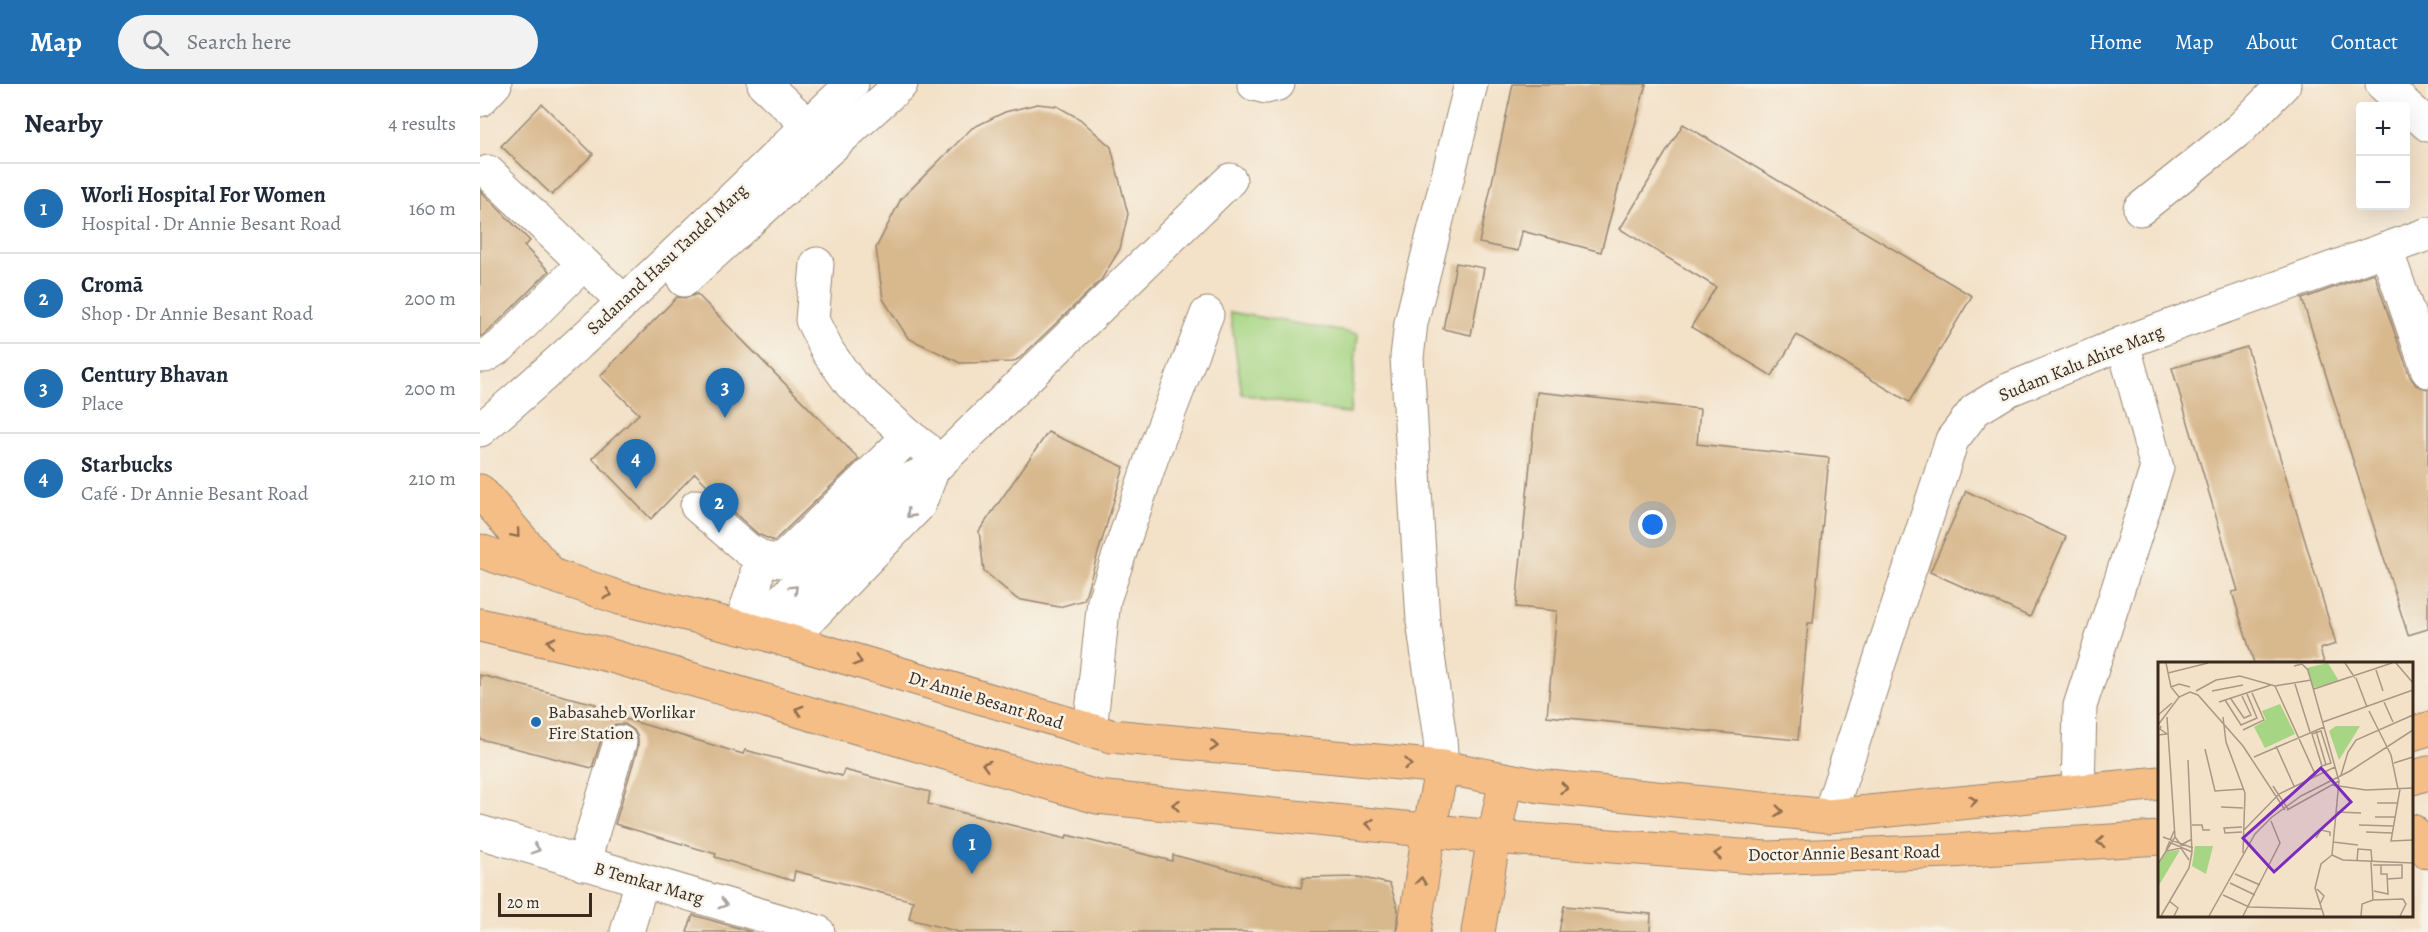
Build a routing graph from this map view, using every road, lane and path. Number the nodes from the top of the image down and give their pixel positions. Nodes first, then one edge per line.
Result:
1 (495, 84) edge
2 (764, 84) edge
3 (852, 84) edge
4 (901, 84) edge
5 (1254, 84) edge
6 (1278, 84) edge
7 (1471, 84) edge
8 (2284, 84) edge
9 (2382, 84) edge
10 (480, 100) edge
11 (808, 125) junction
12 (2428, 125) edge
13 (488, 172) dead end
14 (1230, 180) dead end
15 (753, 198) junction
16 (2140, 208) dead end
17 (2428, 234) edge
18 (2386, 249) junction
19 (583, 264) junction
20 (817, 264) dead end
21 (684, 280) dead end
22 (623, 301) junction
23 (1207, 314) dead end
24 (2123, 343) junction
25 (480, 356) edge
26 (2428, 371) edge
27 (480, 430) edge
28 (909, 436) junction
29 (938, 465) junction
30 (480, 491) edge
31 (697, 506) dead end
32 (480, 551) edge
33 (757, 571) dead end
34 (553, 576) junction
35 (480, 625) edge
36 (746, 629) junction
37 (788, 641) junction
38 (2428, 729) edge
39 (1090, 731) junction
40 (2413, 734) edge
41 (620, 742) dead end
42 (1442, 767) junction
43 (2428, 773) edge
44 (2413, 778) edge
45 (1506, 780) junction
46 (2158, 783) edge
47 (2078, 792) junction
48 (1829, 816) junction
49 (1429, 830) junction
50 (480, 832) edge
51 (2413, 832) edge
52 (1494, 837) junction
53 (2158, 838) edge
54 (2428, 852) edge
55 (583, 864) junction
56 (642, 881) junction
57 (627, 932) edge
58 (818, 932) edge
59 (1414, 932) edge
60 (1478, 932) edge

1 - 10 street
2 - 11 street
3 - 11 street, Sadanand Hasu Tandel Marg
4 - 15 street
5 - 6 street
7 - 42 street
8 - 16 street
9 - 12 street
11 - 15 street, Sadanand Hasu Tandel Marg
13 - 19 street
14 - 29 street
15 - 21 street
15 - 22 street, Sadanand Hasu Tandel Marg
17 - 18 street, Sudam Kalu Ahire Marg
18 - 24 street, Sudam Kalu Ahire Marg
18 - 26 street
19 - 22 street
19 - 25 street
20 - 28 street
22 - 27 street, Sadanand Hasu Tandel Marg
23 - 39 street
24 - 47 street
24 - 48 street, Sudam Kalu Ahire Marg
28 - 29 street
28 - 31 street
36 -> 29 street
29 -> 37 street
30 -> 34 main road
32 - 34 main road, Dr Annie Besant Road
33 - 36 street
34 -> 36 main road, Dr Annie Besant Road
49 -> 35 main road
36 - 37 main road, Dr Annie Besant Road
37 -> 39 main road, Dr Annie Besant Road
38 - 40 main road
39 -> 42 main road, Dr Annie Besant Road
41 - 55 street
42 - 45 main road, Dr Annie Besant Road
42 - 49 main road
43 - 44 main road
45 -> 48 main road, Doctor Annie Besant Road
45 - 52 main road
46 - 47 main road, Doctor Annie Besant Road
48 -> 47 main road, Doctor Annie Besant Road
49 - 52 main road
59 -> 49 main road
50 -> 55 street, B Temkar Marg
51 - 54 main road
53 -> 52 main road, Doctor Annie Besant Road
52 - 60 main road
55 - 56 street, B Temkar Marg
56 - 57 street
56 -> 58 street, B Temkar Marg

